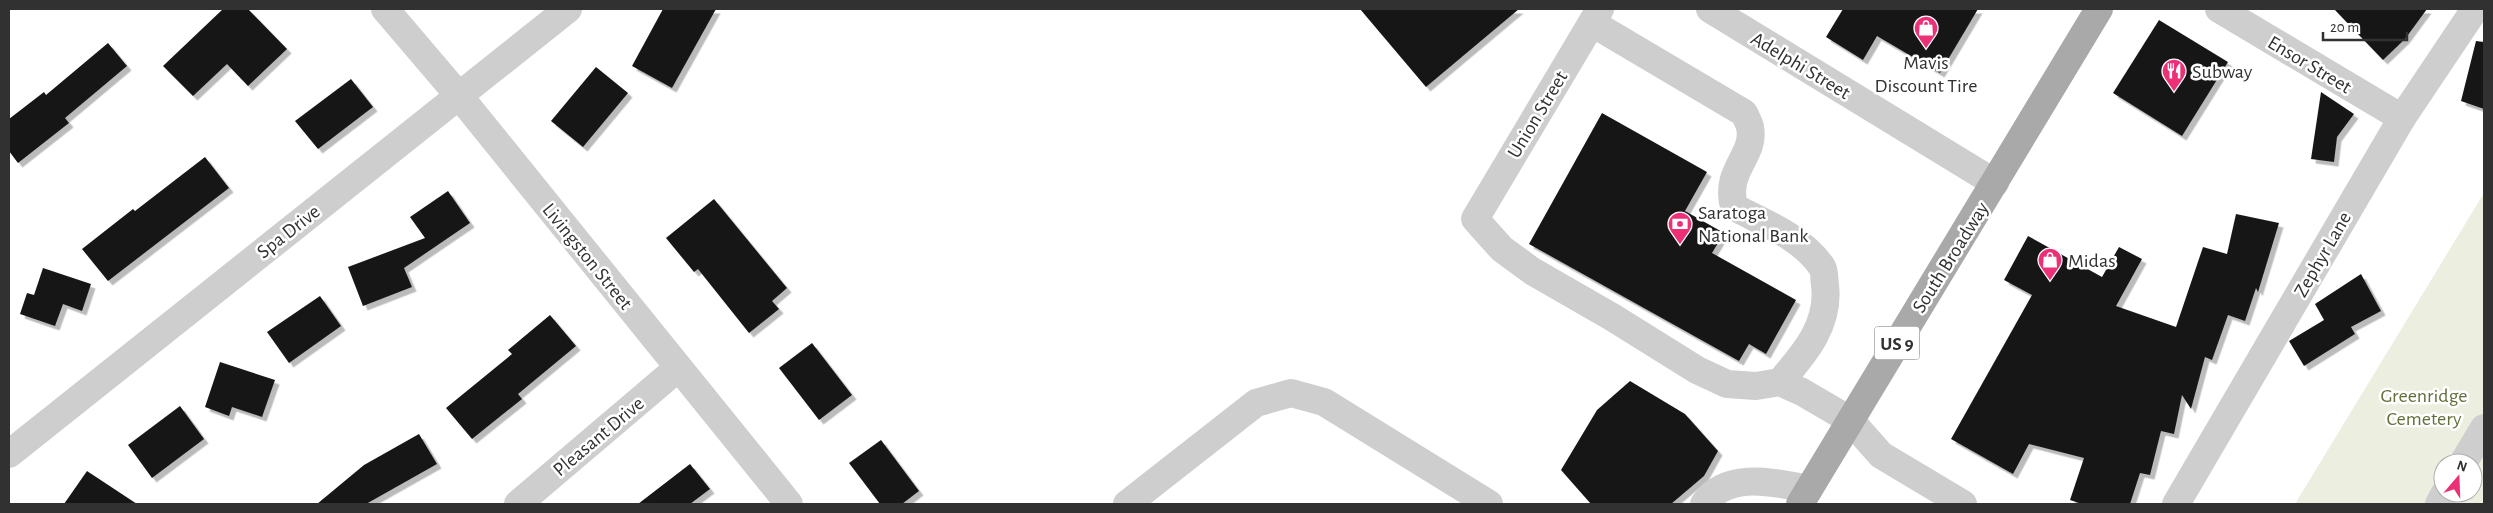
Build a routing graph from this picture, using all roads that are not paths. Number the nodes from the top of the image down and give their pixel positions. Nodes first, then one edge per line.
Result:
1 (385, 9) edge
2 (568, 9) edge
3 (1710, 9) edge
4 (2099, 9) edge
5 (2219, 9) edge
6 (2475, 9) edge
7 (1596, 16) edge
8 (460, 96) junction
9 (2402, 118) junction
10 (1995, 183) junction
11 (678, 368) junction
12 (1780, 382) junction
13 (1850, 420) junction
14 (2484, 428) edge
15 (2469, 453) edge
16 (9, 454) edge
17 (1804, 497) edge
18 (518, 504) edge
19 (790, 504) edge
20 (1127, 504) edge
21 (1489, 504) edge
22 (1704, 504) edge
23 (1963, 504) edge
24 (2176, 504) edge

1 - 8 street, Livingston Street
2 - 8 street, Spa Drive
3 - 10 street, Adelphi Street
4 - 10 main road, South Broadway / US 9
5 - 9 street, Ensor Street
6 - 9 street, Zephyr Lane
7 - 12 street
7 - 12 street, Union Street
8 - 11 street, Livingston Street
8 - 16 street, Spa Drive
9 - 24 street, Zephyr Lane
10 - 13 main road, South Broadway / US 9
11 - 18 street, Pleasant Drive
11 - 19 street, Livingston Street
12 - 13 street
13 - 17 main road, South Broadway / US 9
13 - 23 street
14 - 15 street
17 - 22 street
20 - 21 street

